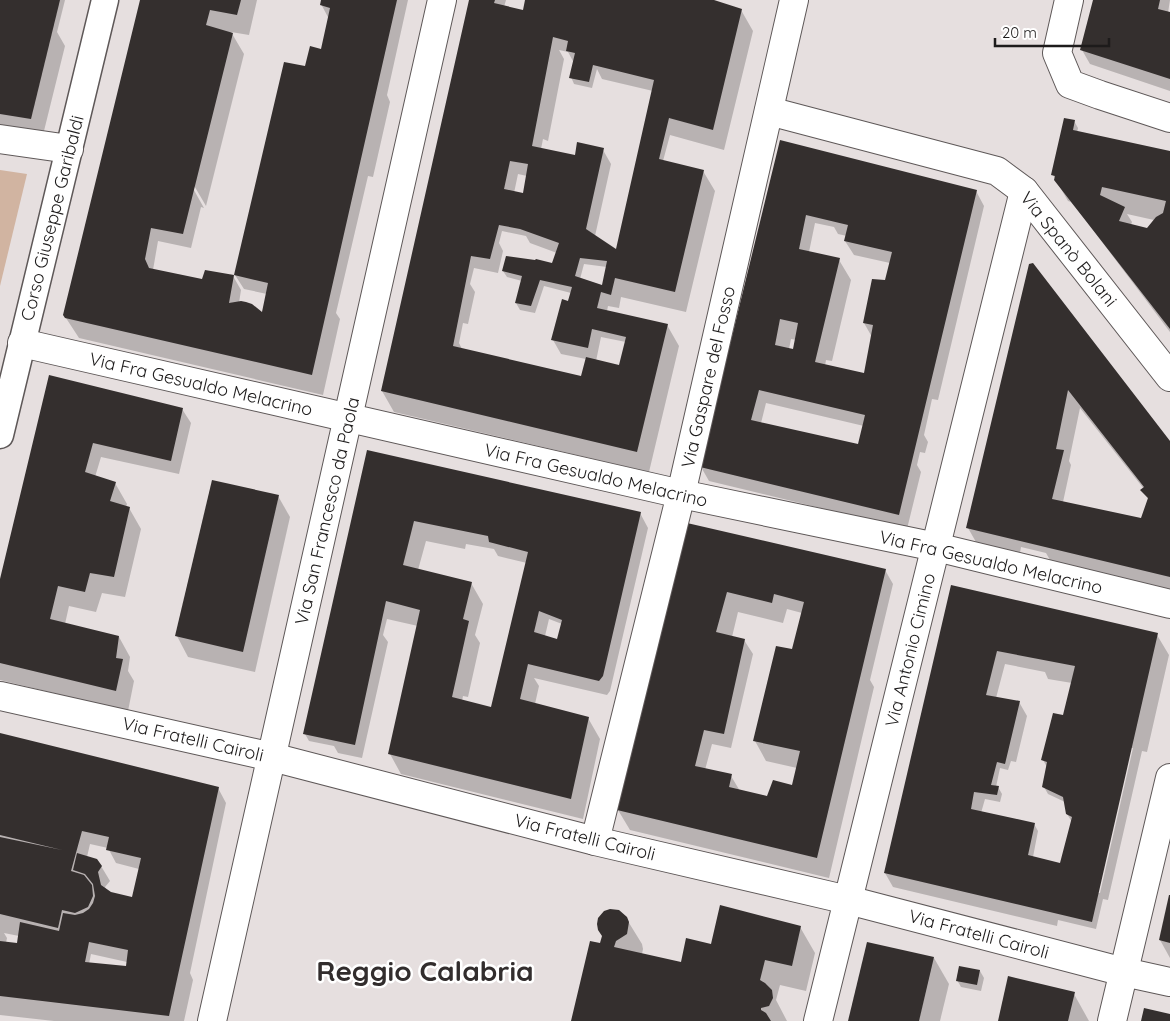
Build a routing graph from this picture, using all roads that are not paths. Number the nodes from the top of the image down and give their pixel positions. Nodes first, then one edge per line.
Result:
1 (105, 0) edge
2 (442, 0) edge
3 (794, 0) edge
4 (1069, 0) edge
5 (770, 111) junction
6 (1170, 118) edge
7 (0, 140) edge
8 (69, 149) junction
9 (1024, 191) junction
10 (22, 343) junction
11 (1170, 377) edge
12 (348, 418) junction
13 (0, 435) edge
14 (681, 494) junction
15 (936, 547) junction
16 (1170, 604) edge
17 (0, 696) edge
18 (272, 757) junction
19 (1170, 778) edge
20 (595, 841) junction
21 (848, 900) junction
22 (1124, 972) junction
23 (1170, 982) edge
24 (212, 1021) edge
25 (818, 1021) edge
26 (1112, 1021) edge

1 - 8 street, Corso Giuseppe Garibaldi
2 - 12 street, Via San Francesco da Paola
3 - 5 street, Via Gaspare del Fosso
4 - 6 street
5 - 9 street, Via Spanò Bolani
5 - 14 street, Via Gaspare del Fosso
7 - 8 street
8 - 10 street, Corso Giuseppe Garibaldi
9 - 11 street, Via Spanò Bolani
9 - 15 street, Via Antonio Cimino
10 - 12 street, Via Fra Gesualdo Melacrino
10 - 13 street, Corso Giuseppe Garibaldi
12 - 14 street, Via Fra Gesualdo Melacrino
12 - 18 street, Via San Francesco da Paola
14 - 15 street, Via Fra Gesualdo Melacrino
14 - 20 street, Via Gaspare del Fosso
15 - 16 street, Via Fra Gesualdo Melacrino
15 - 21 street, Via Antonio Cimino
17 - 18 street, Via Fratelli Cairoli
18 - 20 street, Via Fratelli Cairoli
18 - 24 street, Via San Francesco da Paola
19 - 22 street
20 - 21 street, Via Fratelli Cairoli
21 - 22 street, Via Fratelli Cairoli
21 - 25 street, Via Antonio Cimino
22 - 23 street, Via Fratelli Cairoli
22 - 26 street

